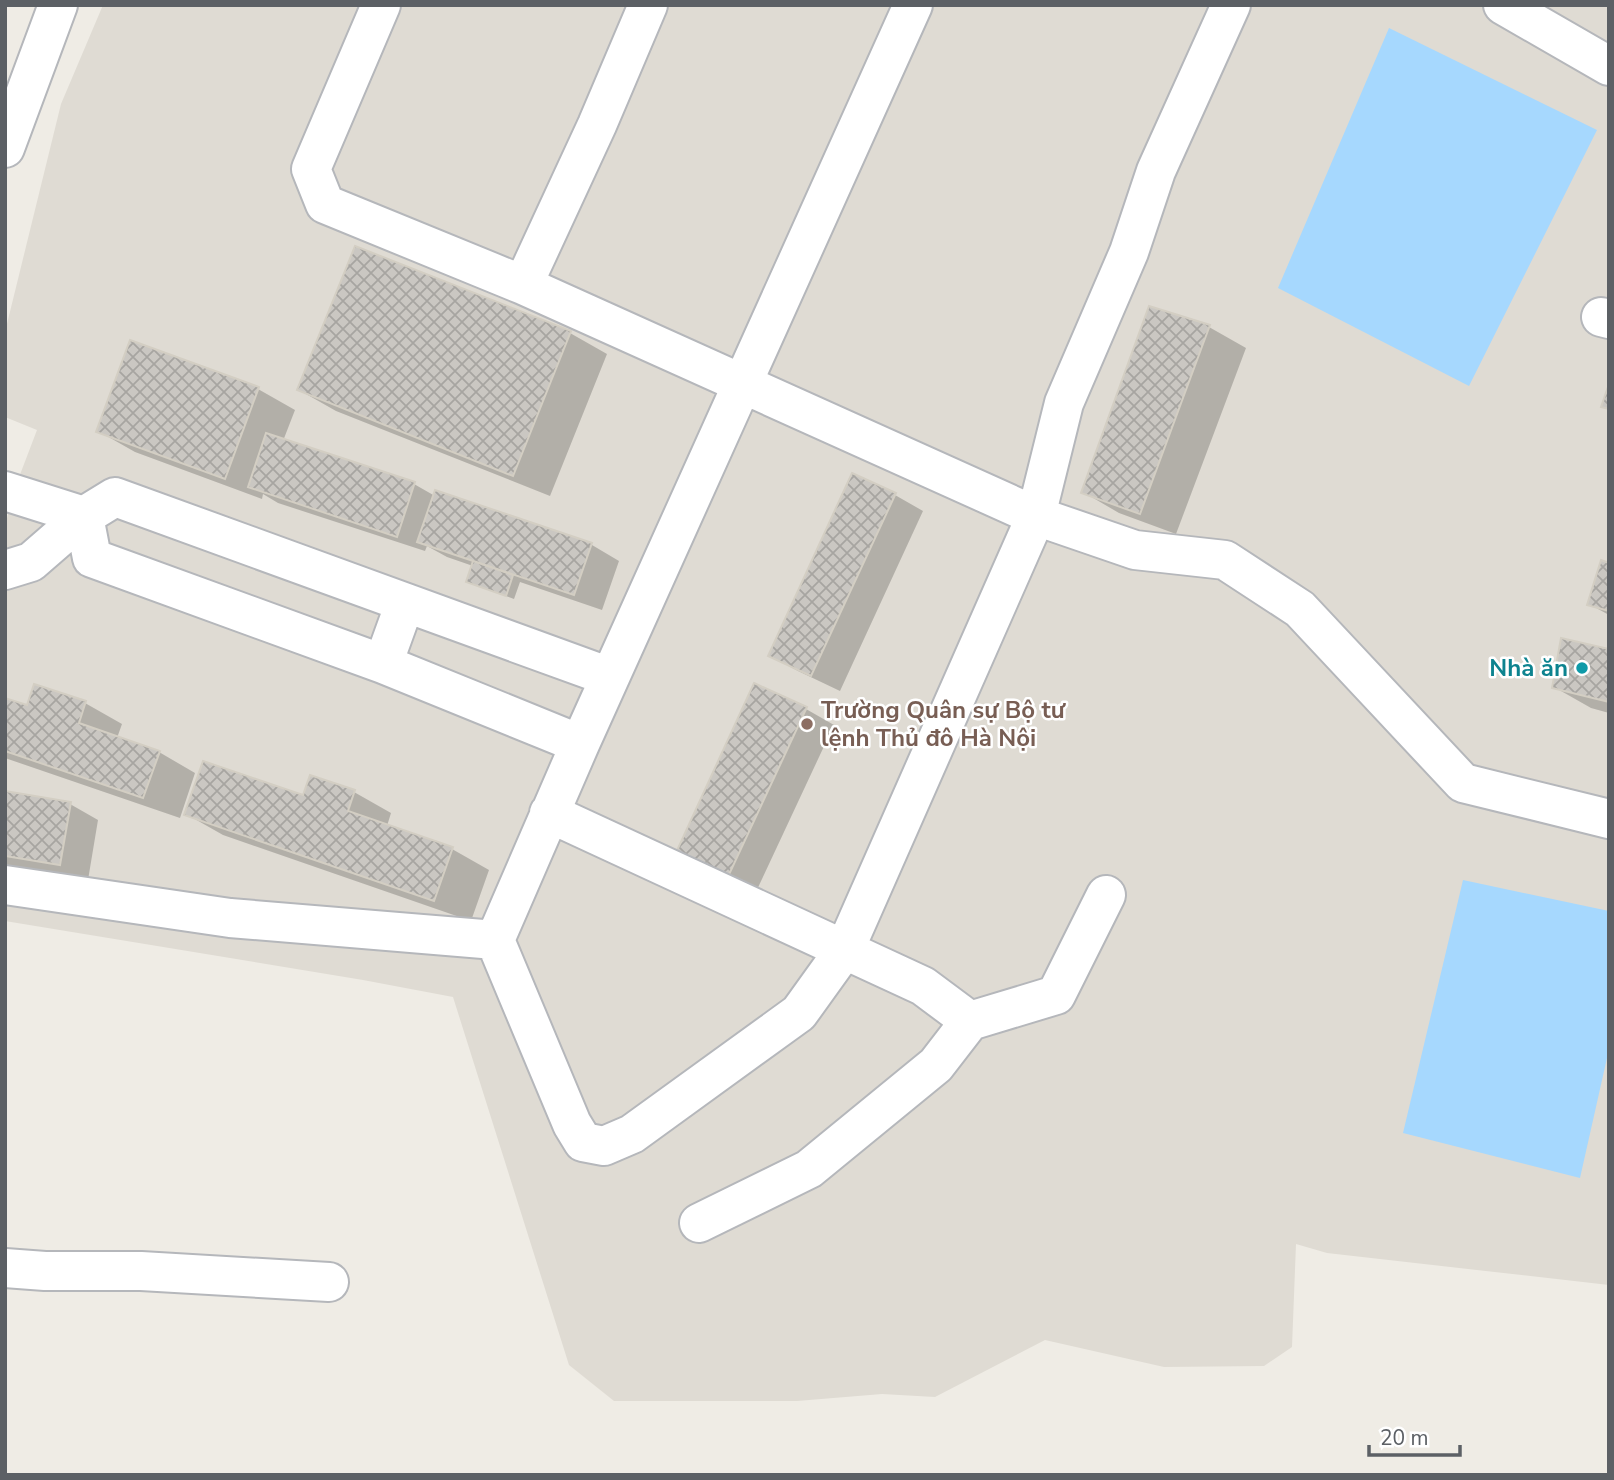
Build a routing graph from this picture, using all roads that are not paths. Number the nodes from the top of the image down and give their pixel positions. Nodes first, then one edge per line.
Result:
1 (58, 5) edge
2 (381, 5) edge
3 (648, 5) edge
4 (913, 5) edge
5 (1231, 5) edge
6 (1503, 5) edge
7 (1609, 66) edge
8 (5, 148) edge
9 (523, 285) junction
10 (744, 384) junction
11 (5, 491) edge
12 (84, 516) junction
13 (1036, 516) junction
14 (5, 570) edge
15 (405, 603) junction
16 (383, 664) junction
17 (610, 677) junction
18 (580, 744) junction
19 (549, 813) junction
20 (1609, 819) edge
21 (5, 885) edge
22 (1106, 895) dead end
23 (495, 940) junction
24 (845, 949) junction
25 (970, 1020) junction
26 (699, 1223) dead end
27 (5, 1268) edge
28 (329, 1282) dead end

1 - 8 street
2 - 9 street
3 - 9 street
4 - 10 street
5 - 13 street
6 - 7 street
9 - 10 street
10 - 13 street
10 - 17 street
11 - 12 street
12 - 14 street
12 - 15 street
12 - 16 street
13 - 20 street
13 - 24 street
15 - 16 street
15 - 17 street
16 - 18 street
17 - 18 street
18 - 19 street
19 - 23 street
19 - 24 street
21 - 23 street
22 - 25 street
23 - 24 street
24 - 25 street
25 - 26 street
27 - 28 street

